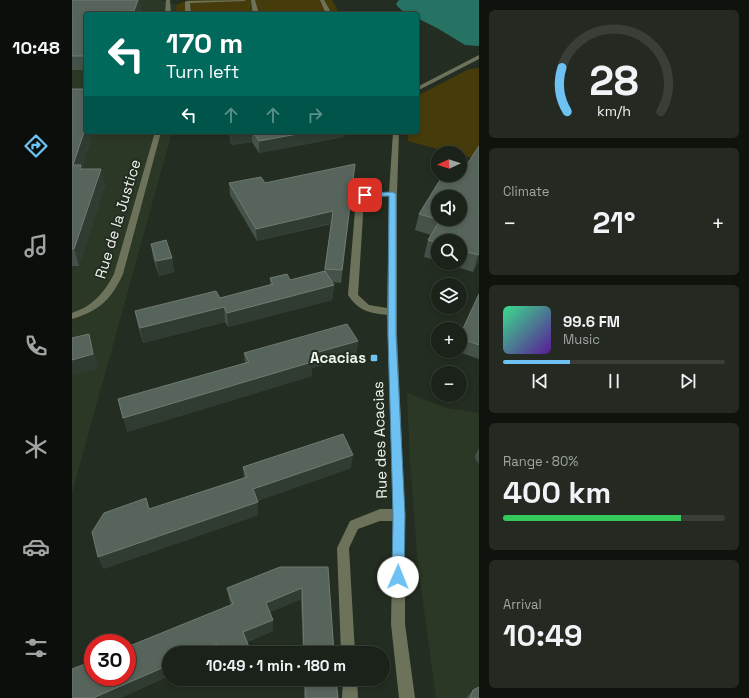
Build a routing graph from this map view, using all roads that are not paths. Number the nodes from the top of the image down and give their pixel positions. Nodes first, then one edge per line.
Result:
1 (168, 0) edge
2 (244, 0) edge
3 (253, 0) edge
4 (322, 0) edge
5 (168, 12) edge
6 (188, 12) edge
7 (256, 12) edge
8 (328, 12) edge
9 (478, 59) edge
10 (419, 88) edge
11 (157, 134) edge
12 (396, 134) edge
13 (393, 194) junction
14 (392, 312) junction
15 (72, 316) edge
16 (399, 515) junction
17 (348, 646) edge
18 (350, 686) edge
19 (350, 698) edge
20 (407, 698) edge

1 - 5 street
2 - 6 street
3 - 7 street
4 - 8 street
9 - 10 street
11 - 15 street, Rue de la Justice
12 - 13 street, Rue des Acacias
13 - 14 street, Rue des Acacias
13 - 14 street
14 - 16 street, Rue des Acacias
16 - 17 street
16 - 20 street, Rue des Acacias
18 - 19 street

